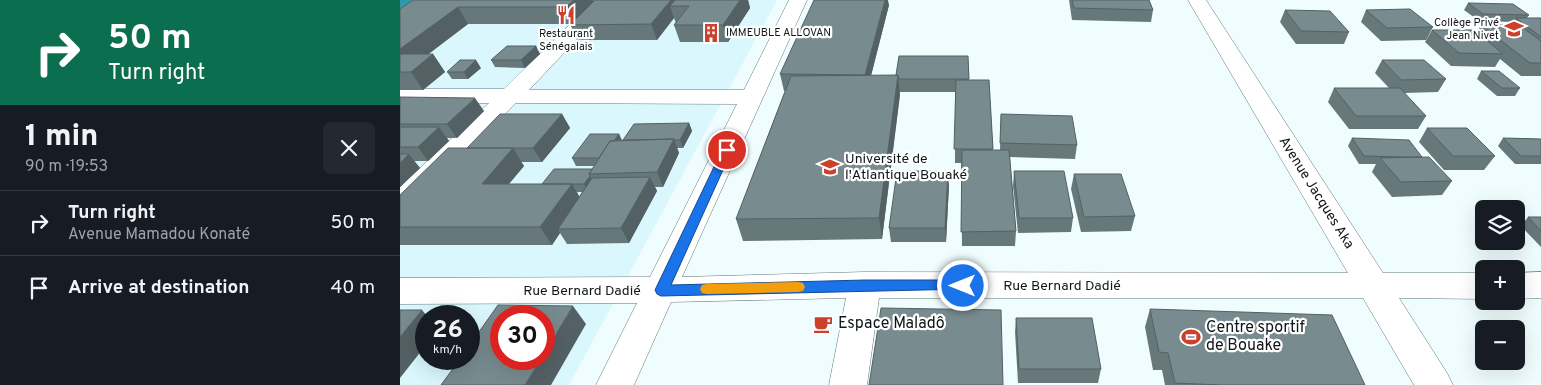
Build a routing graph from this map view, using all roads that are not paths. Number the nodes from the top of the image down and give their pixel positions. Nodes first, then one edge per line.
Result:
1 (605, 0) edge
2 (798, 0) edge
3 (1197, 0) edge
4 (417, 5) edge
5 (400, 7) edge
6 (400, 27) edge
7 (400, 96) edge
8 (510, 96) junction
9 (752, 97) junction
10 (400, 202) edge
11 (865, 285) junction
12 (1541, 285) edge
13 (1475, 286) edge
14 (1525, 286) edge
15 (1374, 287) junction
16 (661, 290) junction
17 (400, 291) edge
18 (615, 385) edge
19 (848, 385) edge
20 (1434, 385) edge

1 - 8 street
2 - 9 street
3 - 15 street, Avenue Jacques Aka
4 - 5 highway
4 - 6 highway
7 - 8 street
8 - 9 street
8 - 10 street
9 - 16 street
11 - 15 street, Rue Bernard Dadié
11 - 16 street, Rue Bernard Dadié
11 - 19 street
12 - 14 street
13 - 15 street, Rue Bernard Dadié
15 - 20 street, Avenue Jacques Aka
16 - 17 street, Rue Bernard Dadié
16 - 18 street

